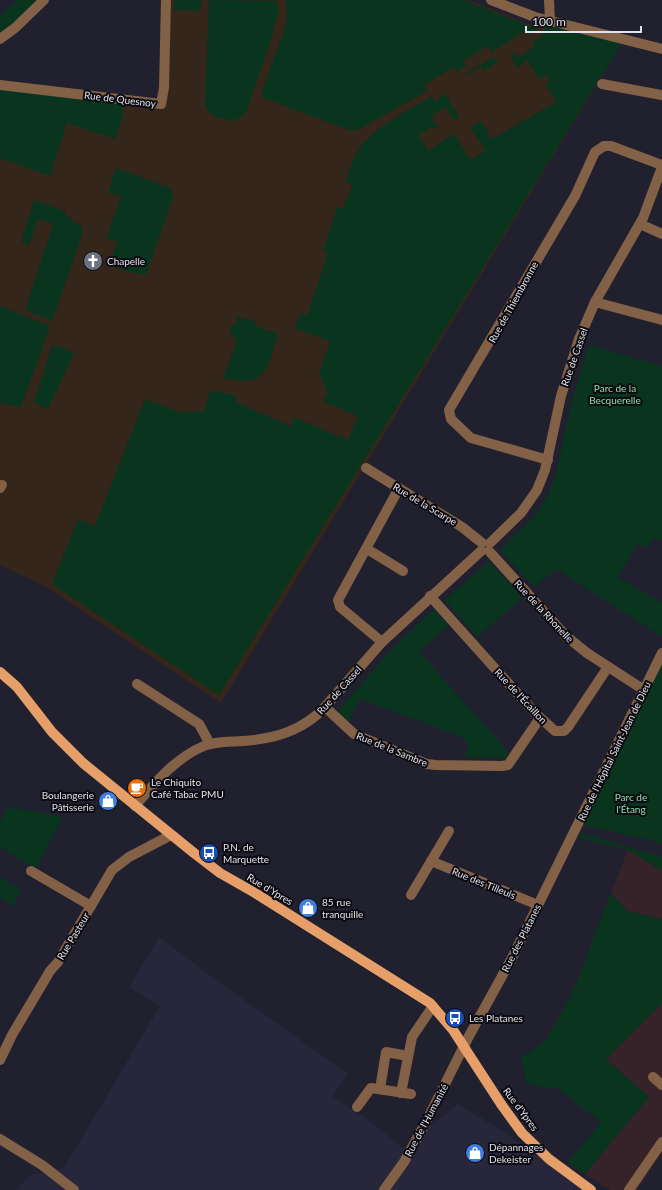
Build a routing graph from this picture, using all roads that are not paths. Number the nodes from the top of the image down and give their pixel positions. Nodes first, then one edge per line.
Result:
1 (44, 0) edge
2 (166, 0) edge
3 (491, 0) edge
4 (549, 0) edge
5 (550, 21) junction
6 (0, 40) edge
7 (662, 49) edge
8 (602, 84) dead end
9 (0, 85) edge
10 (662, 96) edge
11 (662, 166) edge
12 (640, 224) junction
13 (662, 234) edge
14 (595, 302) junction
15 (662, 320) edge
16 (548, 460) junction
17 (366, 468) dead end
18 (399, 488) junction
19 (485, 547) junction
20 (367, 549) junction
21 (403, 571) dead end
22 (430, 596) junction
23 (382, 642) junction
24 (662, 652) edge
25 (608, 667) junction
26 (0, 672) edge
27 (137, 684) dead end
28 (644, 690) junction
29 (325, 708) junction
30 (540, 718) junction
31 (210, 744) junction
32 (135, 806) junction
33 (576, 828) joint
34 (449, 831) dead end
35 (171, 835) junction
36 (431, 861) junction
37 (31, 871) dead end
38 (411, 895) dead end
39 (538, 905) junction
40 (91, 906) junction
41 (433, 1006) junction
42 (464, 1047) junction
43 (408, 1056) junction
44 (0, 1060) edge
45 (653, 1077) dead end
46 (662, 1085) edge
47 (380, 1089) junction
48 (356, 1107) dead end
49 (0, 1139) edge
50 (662, 1142) edge
51 (74, 1190) edge
52 (384, 1190) edge
53 (591, 1190) edge
54 (630, 1190) edge

1 - 6 street
2 - 9 street, Rue de Quesnoy
3 - 5 street
4 - 5 street
5 - 7 street
8 - 10 street
11 - 12 street, Rue de Cassel
11 - 16 street, Rue de Thiembronne
12 - 13 street
12 - 14 street, Rue de Cassel
14 - 15 street
14 - 16 street, Rue de Cassel
16 - 19 street, Rue de Cassel
17 - 18 street, Rue de la Scarpe
18 - 19 street, Rue de la Scarpe
18 - 20 street
19 - 22 street, Rue de Cassel
19 - 25 street, Rue de la Rhonelle
20 - 21 street
20 - 23 street
22 - 23 street, Rue de Cassel
22 - 30 street, Rue de l'Écaillon
23 - 29 street, Rue de Cassel
24 - 28 street, Rue de l'Hôpital Saint-Jean de Dieu
25 - 28 street, Rue de la Rhonelle
25 - 30 street, Rue de l'Écaillon
26 - 32 main road, Rue d'Ypres
27 - 31 street
28 - 33 street, Rue de l'Hôpital Saint-Jean de Dieu
29 - 30 street, Rue de la Sambre
29 - 31 street, Rue de Cassel
31 - 32 street, Rue de Cassel
32 - 35 main road, Rue d'Ypres
33 - 39 street, Rue des Platanes
34 - 36 street
35 - 40 street, Rue Pasteur
35 - 41 main road, Rue d'Ypres
36 - 38 street
36 - 39 street, Rue des Tilleuls
37 - 40 street
39 - 42 street, Rue des Platanes
40 - 44 street, Rue Pasteur
41 - 42 main road, Rue d'Ypres
41 - 43 street
42 - 52 street, Rue de l'Humanité
42 - 53 main road, Rue d'Ypres
43 - 47 street
43 - 47 street
45 - 46 street
47 - 48 street
49 - 51 street
50 - 54 street

